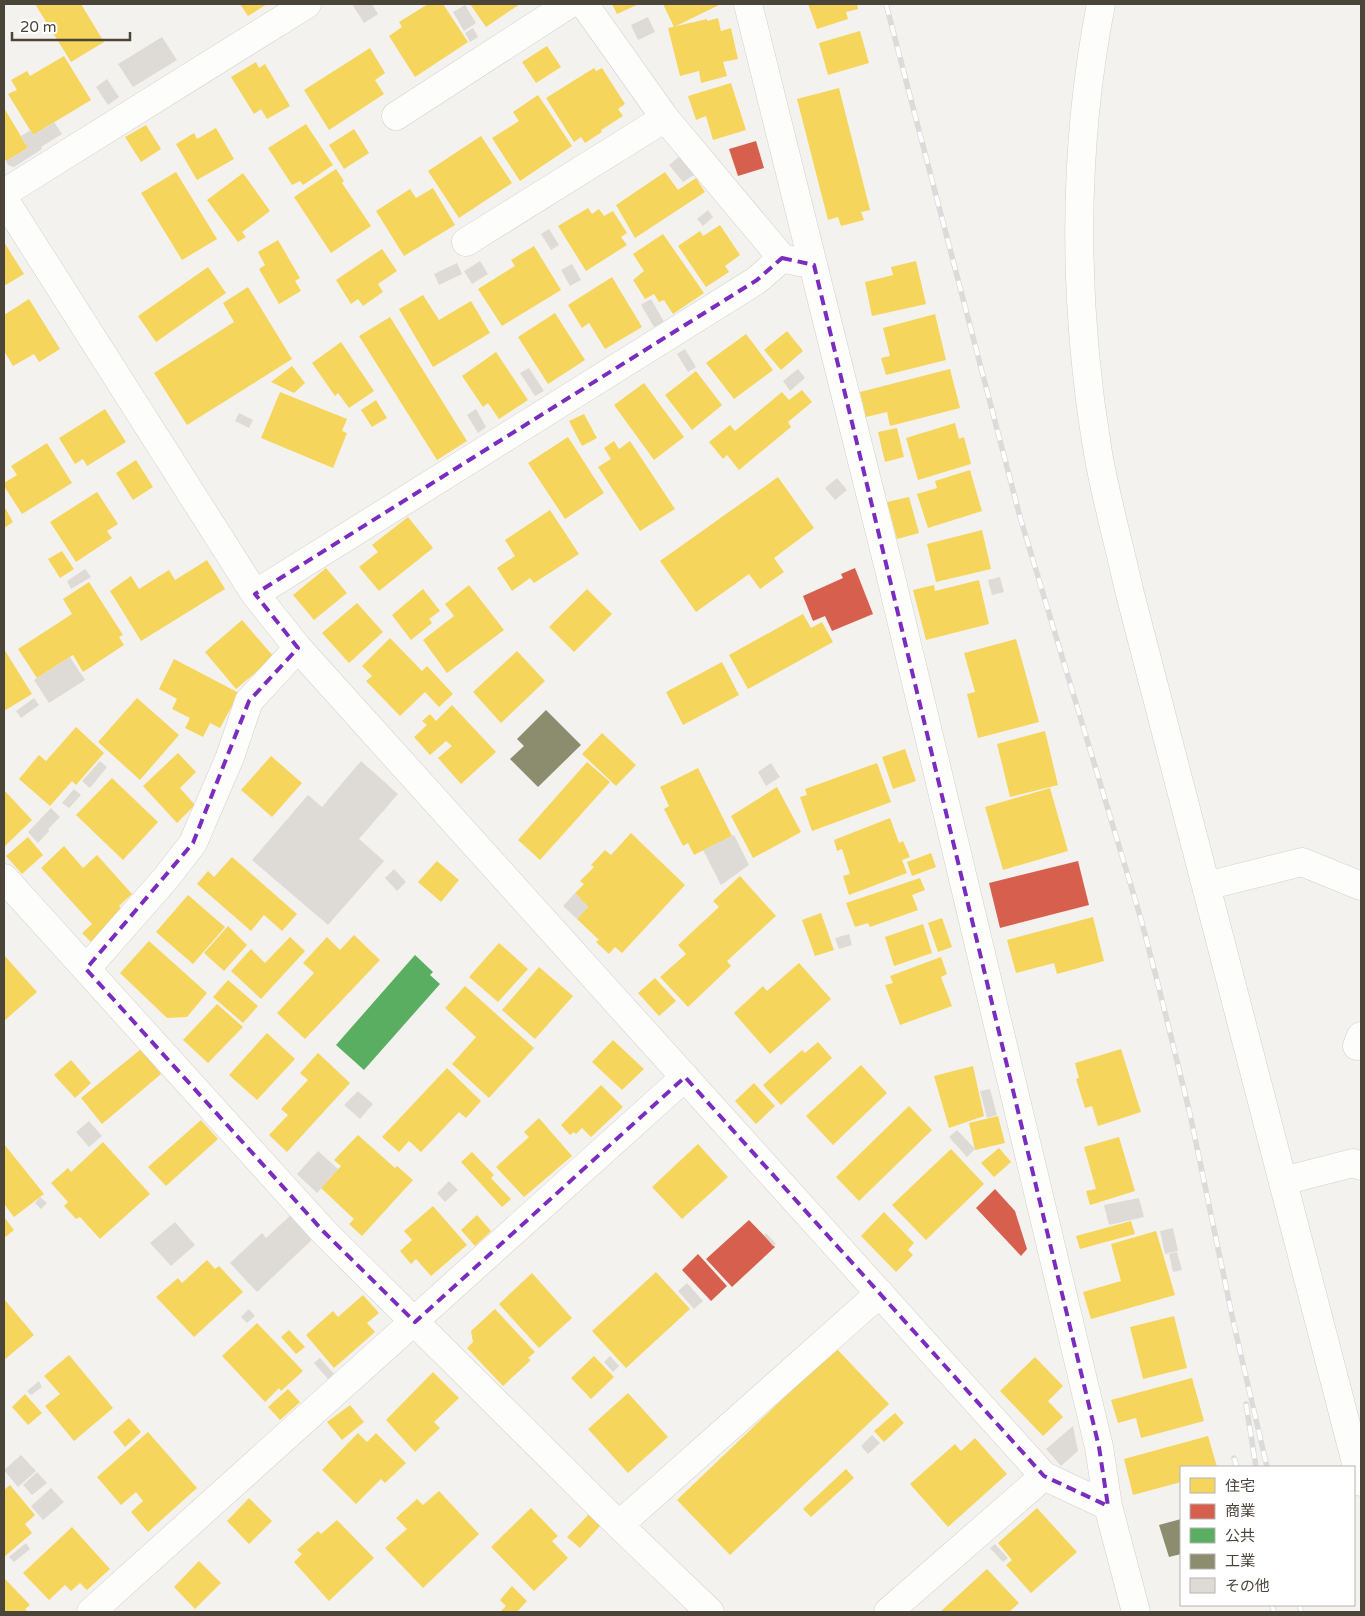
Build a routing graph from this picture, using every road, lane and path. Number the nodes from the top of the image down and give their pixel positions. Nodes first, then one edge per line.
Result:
1 (307, 4) edge
2 (569, 4) edge
3 (584, 4) edge
4 (748, 4) edge
5 (1101, 4) edge
6 (396, 116) dead end
7 (665, 118) junction
8 (4, 193) edge
9 (4, 199) edge
10 (466, 242) dead end
11 (782, 258) junction
12 (814, 265) junction
13 (255, 594) junction
14 (298, 648) junction
15 (4, 878) edge
16 (1206, 886) junction
17 (1361, 886) edge
18 (86, 969) junction
19 (685, 1077) junction
20 (1361, 1166) edge
21 (1283, 1180) junction
22 (880, 1293) junction
23 (415, 1322) junction
24 (1044, 1476) junction
25 (1361, 1482) edge
26 (1108, 1506) junction
27 (619, 1525) junction
28 (91, 1612) edge
29 (710, 1612) edge
30 (888, 1612) edge
31 (1136, 1612) edge

1 - 8 street
2 - 6 street
3 - 7 street
4 - 12 street
5 - 16 street
7 - 10 street
7 - 11 street
9 - 13 street
11 - 12 street
11 - 13 street
12 - 26 street
13 - 14 street
14 - 18 street
14 - 19 street
15 - 18 street
16 - 17 street
16 - 21 street
18 - 23 street
19 - 22 street
19 - 23 street
20 - 21 street
21 - 25 street
22 - 24 street
22 - 27 street
23 - 27 street
23 - 28 street
24 - 26 street
24 - 30 street
26 - 31 street
27 - 29 street

